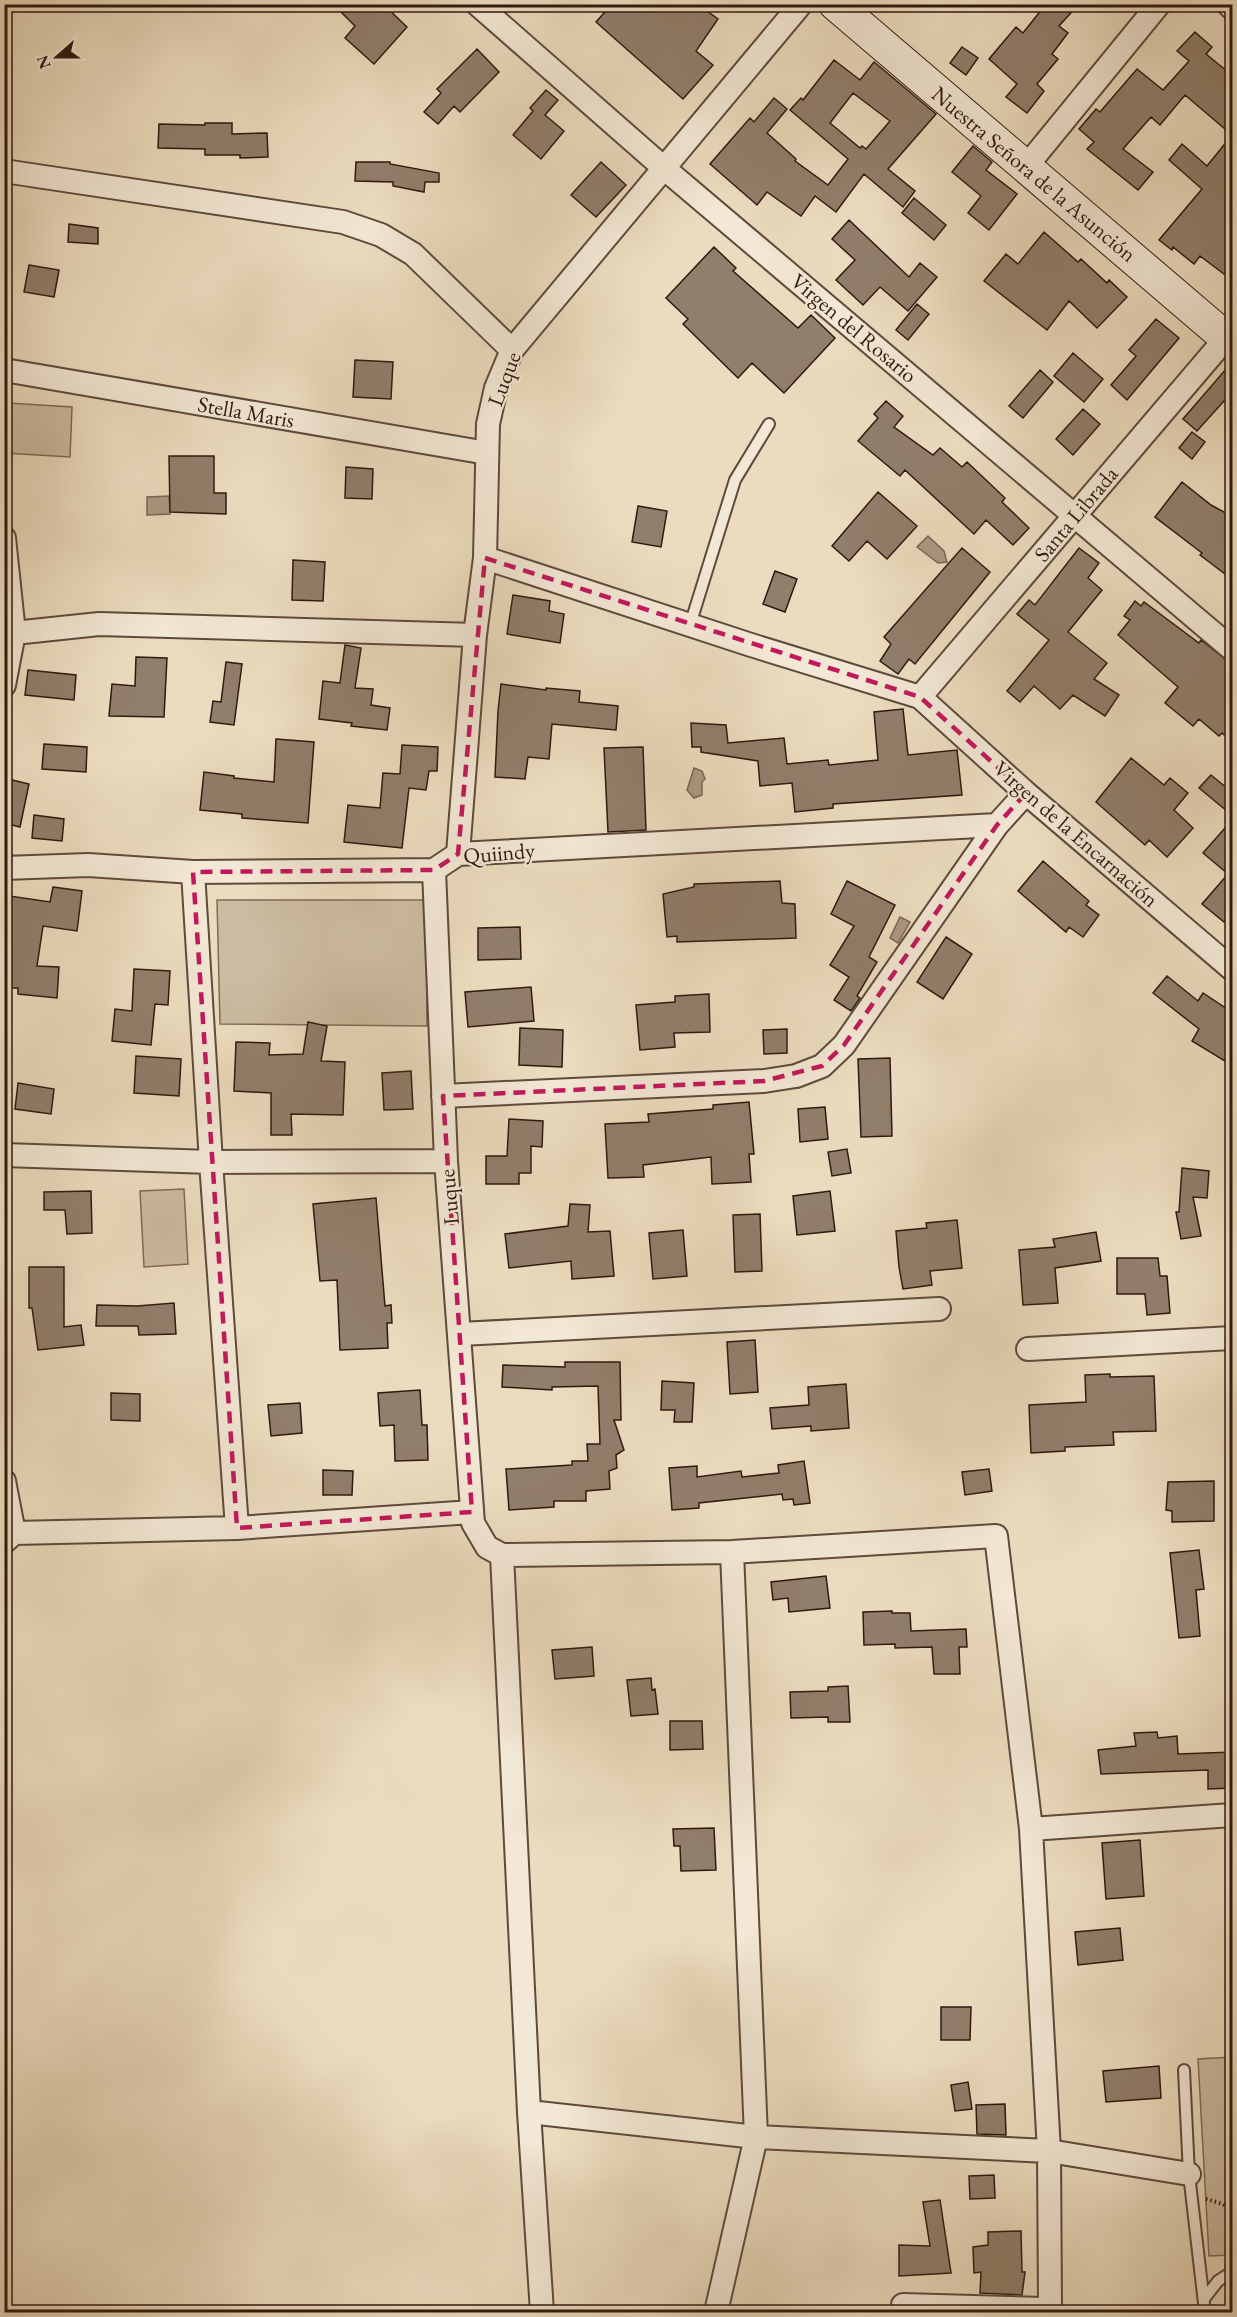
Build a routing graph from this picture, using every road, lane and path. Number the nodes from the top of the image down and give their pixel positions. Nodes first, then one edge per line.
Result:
1 (477, 4) edge
2 (801, 4) edge
3 (836, 4) edge
4 (1159, 4) edge
5 (1228, 4) edge
6 (1233, 8) edge
7 (1025, 168) junction
8 (665, 169) junction
9 (4, 171) edge
10 (1230, 338) edge
11 (512, 350) junction
12 (4, 370) edge
13 (769, 424) dead end
14 (487, 453) junction
15 (1075, 515) junction
16 (4, 538) edge
17 (485, 558) junction
18 (690, 625) junction
19 (14, 633) junction
20 (475, 635) junction
21 (1233, 649) edge
22 (4, 686) edge
23 (920, 697) junction
24 (1026, 793) junction
25 (997, 825) junction
26 (458, 854) junction
27 (4, 868) edge
28 (434, 870) junction
29 (193, 872) junction
30 (1233, 969) edge
31 (443, 1095) junction
32 (4, 1155) edge
33 (446, 1161) junction
34 (211, 1162) junction
35 (939, 1308) dead end
36 (460, 1334) junction
37 (1233, 1338) edge
38 (1028, 1349) dead end
39 (4, 1481) edge
40 (473, 1518) junction
41 (237, 1528) junction
42 (9, 1537) edge
43 (732, 1552) junction
44 (502, 1555) junction
45 (1233, 1815) edge
46 (1031, 1829) junction
47 (1184, 2070) dead end
48 (529, 2112) junction
49 (756, 2137) junction
50 (1049, 2151) junction
51 (1190, 2183) junction
52 (1233, 2210) edge
53 (1233, 2272) edge
54 (1204, 2299) junction
55 (903, 2305) dead end
56 (542, 2313) edge
57 (716, 2313) edge
58 (1205, 2313) edge

1 - 8 street, Virgen del Rosario
2 - 8 street, Luque
3 - 7 street, Nuestra Señora de la Asunción
4 - 7 street
5 - 6 street
7 - 10 street, Nuestra Señora de la Asunción
8 - 11 street, Luque
8 - 15 street, Virgen del Rosario
9 - 11 street
10 - 15 street, Santa Librada
11 - 14 street, Luque
12 - 14 street, Stella Maris
13 - 18 lane
14 - 17 street, Luque
15 - 21 street, Virgen del Rosario
15 - 23 street, Santa Librada
16 - 19 street
17 - 18 street
17 - 20 street, Luque
18 - 23 street
19 - 20 street
19 - 22 street
20 - 26 street, Luque
23 - 24 street, Virgen de la Encarnación
24 - 25 street
24 - 30 street, Virgen de la Encarnación
25 - 26 street, Quiindy
25 - 31 street
26 - 28 street, Quiindy
27 - 29 street, Quiindy
28 - 29 street, Quiindy
28 - 31 street, Luque
29 - 34 street
31 - 33 street, Luque
32 - 34 street
33 - 34 street
33 - 36 street, Luque
34 - 41 street
35 - 36 street
36 - 40 street, Luque
37 - 38 street
39 - 42 street
40 - 41 street
40 - 44 street
41 - 42 street
43 - 44 street
43 - 46 street
43 - 49 street
44 - 48 street
45 - 46 street
46 - 50 street
47 - 51 lane
48 - 49 street
48 - 56 street
49 - 50 street
49 - 57 street
50 - 51 street
50 - 55 street
51 - 52 path
51 - 54 lane
53 - 54 lane
54 - 58 lane

